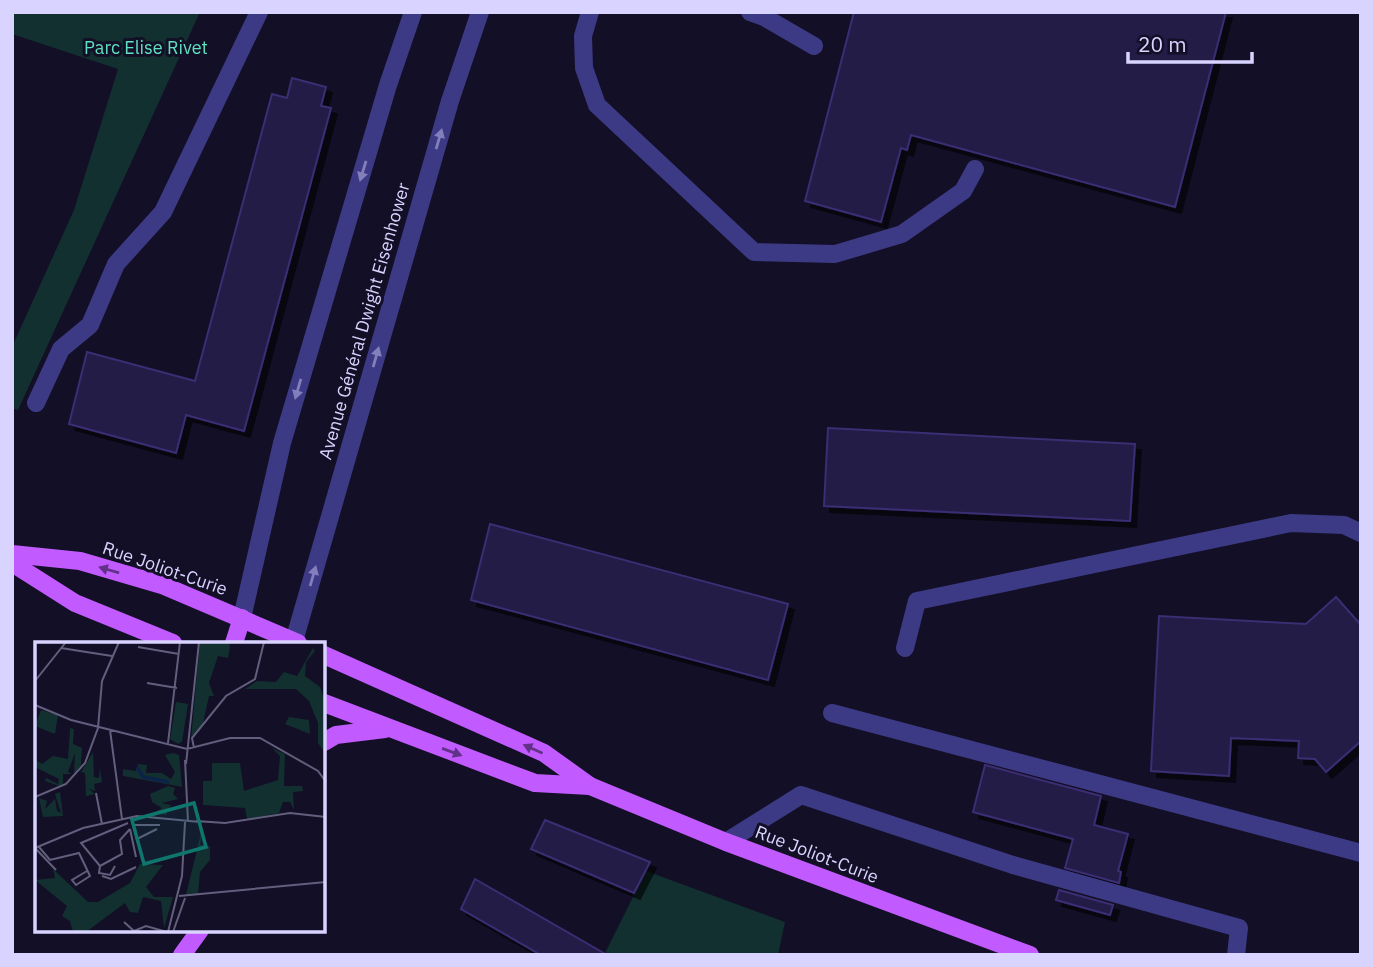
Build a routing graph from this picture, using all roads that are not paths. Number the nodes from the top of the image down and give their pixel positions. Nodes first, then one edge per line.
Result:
1 (259, 12) edge
2 (413, 12) edge
3 (480, 12) edge
4 (590, 12) edge
5 (750, 12) edge
6 (814, 46) dead end
7 (975, 169) dead end
8 (36, 404) dead end
9 (1361, 533) edge
10 (12, 554) edge
11 (12, 563) edge
12 (242, 618) junction
13 (171, 642) edge
14 (234, 642) edge
15 (293, 642) edge
16 (295, 642) edge
17 (905, 648) dead end
18 (326, 656) edge
19 (326, 704) edge
20 (832, 713) dead end
21 (388, 728) junction
22 (326, 740) edge
23 (590, 786) junction
24 (726, 842) junction
25 (1361, 853) edge
26 (182, 932) edge
27 (198, 932) edge
28 (181, 955) edge
29 (1030, 955) edge
30 (1236, 955) edge

1 - 8 street
2 -> 12 street
16 -> 3 street, Avenue Général Dwight Eisenhower
4 - 7 street
5 - 6 street
9 - 17 street
12 -> 10 main road, Rue Joliot-Curie
11 - 13 main road
12 - 14 main road
12 - 15 main road, Rue Joliot-Curie
23 -> 18 main road, Rue Joliot-Curie
19 - 21 main road, Rue Joliot-Curie
20 - 25 street
21 - 22 main road
21 -> 23 main road, Rue Joliot-Curie
23 - 24 main road, Rue Joliot-Curie
24 - 29 main road, Rue Joliot-Curie
24 - 30 street
26 - 28 main road
27 - 28 main road

